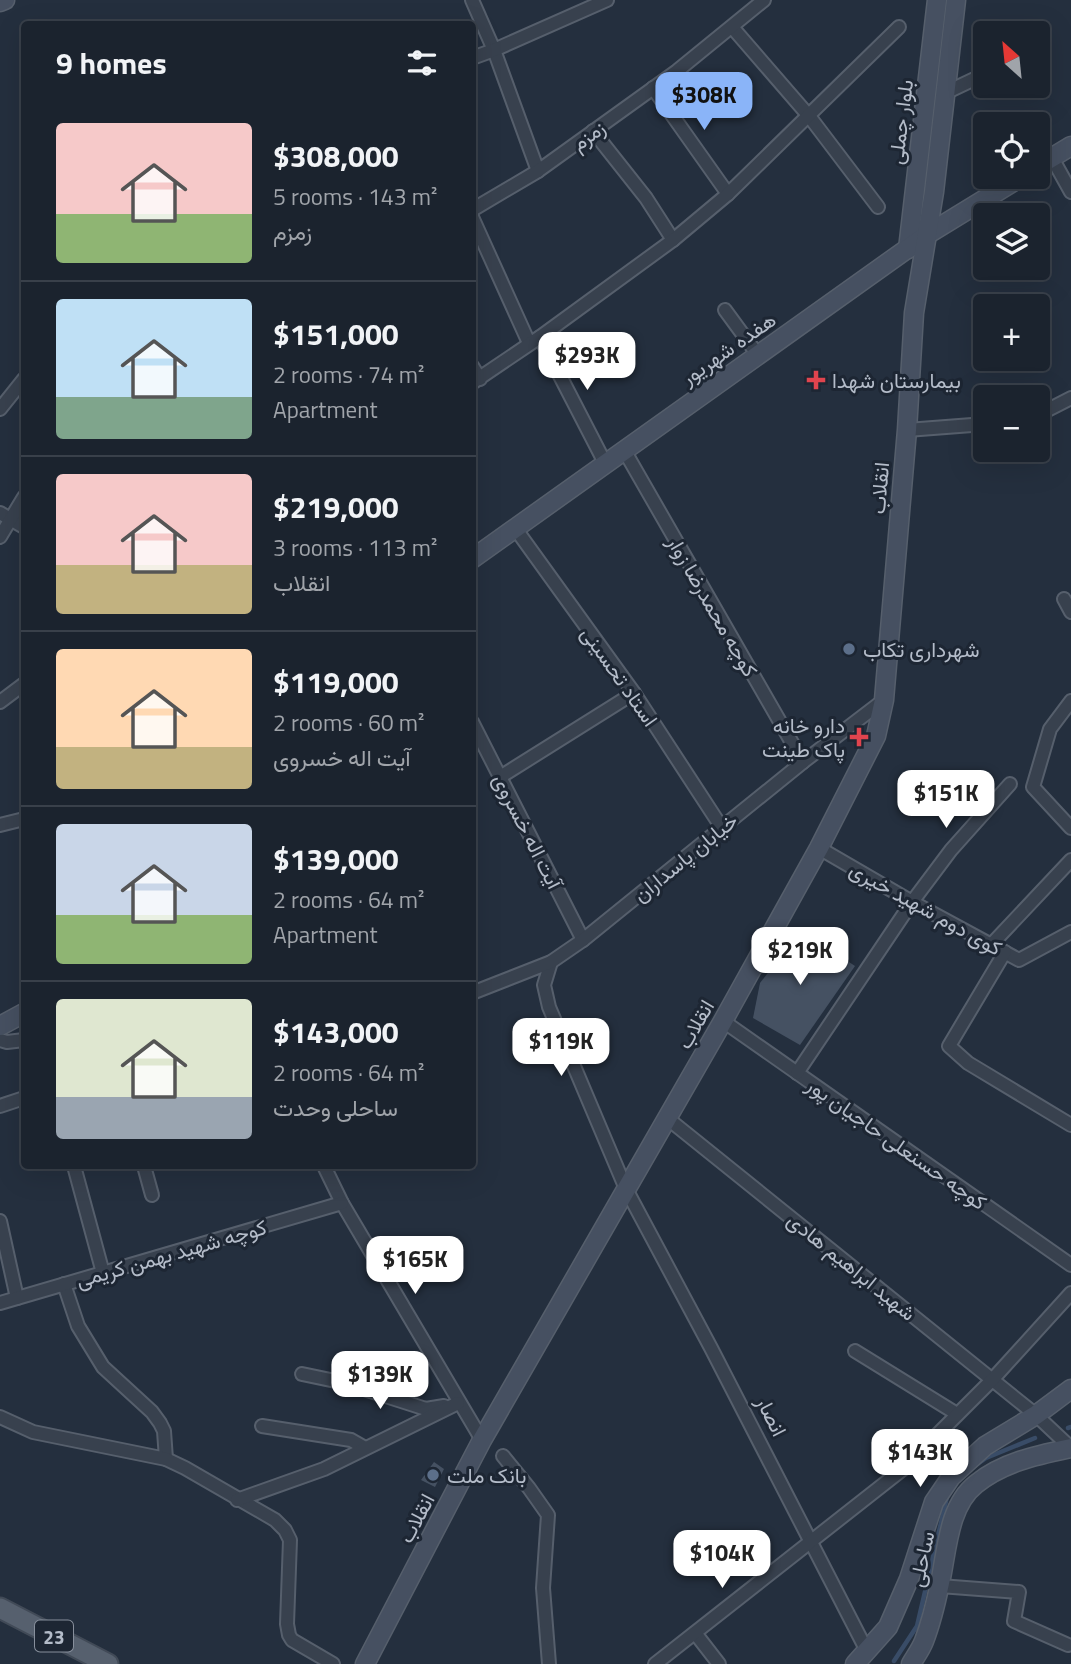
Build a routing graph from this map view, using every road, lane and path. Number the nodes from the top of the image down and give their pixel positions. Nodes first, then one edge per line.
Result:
1 (5, 0) edge
2 (472, 0) edge
3 (607, 0) edge
4 (764, 0) edge
5 (937, 0) edge
6 (956, 0) edge
7 (0, 2) edge
8 (732, 27) junction
9 (899, 27) dead end
10 (495, 50) junction
11 (476, 57) edge
12 (973, 80) edge
13 (653, 88) junction
14 (945, 93) junction
15 (809, 116) junction
16 (593, 131) junction
17 (1071, 146) edge
18 (1050, 159) edge
19 (1050, 165) edge
20 (538, 171) junction
21 (1067, 177) edge
22 (1001, 189) edge
23 (1071, 192) edge
24 (728, 194) junction
25 (878, 207) dead end
26 (476, 208) edge
27 (476, 225) edge
28 (928, 234) junction
29 (673, 240) junction
30 (908, 248) junction
31 (725, 310) dead end
32 (535, 340) junction
33 (758, 355) junction
34 (476, 381) edge
35 (21, 383) edge
36 (1071, 398) edge
37 (0, 409) edge
38 (1050, 409) edge
39 (973, 425) edge
40 (907, 430) junction
41 (624, 450) junction
42 (605, 463) junction
43 (21, 500) edge
44 (5, 517) edge
45 (21, 525) edge
46 (515, 528) junction
47 (0, 537) edge
48 (476, 556) edge
49 (1064, 599) dead end
50 (1071, 612) edge
51 (21, 686) edge
52 (634, 693) junction
53 (884, 700) junction
54 (1071, 701) edge
55 (0, 702) edge
56 (476, 730) edge
57 (803, 762) junction
58 (500, 777) junction
59 (1010, 784) dead end
60 (21, 821) edge
61 (0, 825) edge
62 (722, 828) junction
63 (1071, 828) edge
64 (819, 848) junction
65 (1071, 860) edge
66 (912, 902) junction
67 (1070, 934) edge
68 (583, 940) junction
69 (991, 945) junction
70 (1005, 952) junction
71 (551, 962) junction
72 (476, 991) edge
73 (21, 1015) edge
74 (723, 1021) junction
75 (0, 1027) edge
76 (0, 1040) edge
77 (21, 1040) edge
78 (797, 1073) junction
79 (21, 1099) edge
80 (0, 1106) edge
81 (667, 1118) junction
82 (1071, 1125) edge
83 (75, 1169) edge
84 (145, 1169) edge
85 (325, 1169) edge
86 (626, 1189) junction
87 (152, 1195) dead end
88 (342, 1203) junction
89 (0, 1221) edge
90 (1071, 1265) edge
91 (103, 1273) junction
92 (64, 1284) junction
93 (1071, 1293) edge
94 (17, 1298) junction
95 (0, 1303) edge
96 (855, 1352) dead end
97 (302, 1374) dead end
98 (992, 1380) junction
99 (1071, 1390) edge
100 (458, 1403) junction
101 (957, 1414) junction
102 (1036, 1415) junction
103 (0, 1417) edge
104 (262, 1426) dead end
105 (482, 1440) junction
106 (365, 1448) junction
107 (1071, 1448) edge
108 (503, 1456) dead end
109 (166, 1459) junction
110 (237, 1500) junction
111 (810, 1541) junction
112 (940, 1586) junction
113 (0, 1608) edge
114 (695, 1633) junction
115 (1068, 1644) dead end
116 (867, 1659) edge
117 (108, 1664) edge
118 (333, 1664) edge
119 (365, 1664) edge
120 (550, 1664) edge
121 (655, 1664) edge
122 (719, 1664) edge
123 (911, 1664) edge

1 - 7 main road
2 - 10 street
3 - 10 street
4 - 8 street, زمزم
5 - 30 main road, بلوار چملی
6 - 14 main road, بلوار چملی
8 - 13 street, زمزم
8 - 15 street
9 - 15 street
10 - 11 street
10 - 20 street
12 - 14 street
13 - 16 street, زمزم
13 - 24 street
14 - 28 main road, بلوار چملی
15 - 24 street
15 - 25 street
16 - 20 street, زمزم
16 - 29 street
17 - 18 main road
19 - 21 street
20 - 26 street, زمزم
21 - 23 street
22 - 28 main road, هفده شهریور
24 - 29 street
27 - 32 street
28 - 30 main road, هفده شهریور
28 - 40 main road, انقلاب
29 - 32 street
30 - 33 main road, هفده شهریور
31 - 33 street
32 - 34 street
32 - 42 street
33 - 41 main road, هفده شهریور
35 - 37 street
36 - 38 street
39 - 40 street
40 - 53 main road, انقلاب
41 - 42 main road, هفده شهریور
41 - 57 street, کوچه محمدرضا زوار
42 - 46 main road, هفده شهریور
43 - 44 street
44 - 45 street
44 - 47 street
46 - 48 main road, هفده شهریور
46 - 52 street, استاد تحسینی
49 - 50 street
51 - 55 street
52 - 58 street
52 - 62 street, استاد تحسینی
53 - 57 street, خیابان پاسداران
53 - 64 main road, انقلاب
54 - 63 street
56 - 58 street, آیت اله خسروی
57 - 62 street, خیابان پاسداران
58 - 68 street, آیت اله خسروی
59 - 66 street
60 - 61 street
62 - 68 street, خیابان پاسداران
64 - 66 street, کوی دوم شهید خیری
64 - 74 main road, انقلاب
65 - 69 street
66 - 69 street, کوی دوم شهید خیری
66 - 78 street
67 - 70 street, کوی دوم شهید خیری
68 - 71 street, خیابان پاسداران
69 - 70 street, کوی دوم شهید خیری
70 - 82 street
71 - 72 street, خیابان پاسداران
71 - 86 street
73 - 75 main road
74 - 78 street, کوچه حسنعلی حاجیان پور
74 - 81 main road, انقلاب
76 - 77 street
78 - 90 street, کوچه حسنعلی حاجیان پور
79 - 80 street
81 - 86 main road, انقلاب
81 - 98 street, شهید ابراهیم هادی
83 - 91 street
84 - 87 street
85 - 88 street
86 - 105 main road, انقلاب
86 - 111 street, انصار
88 - 91 street, کوچه شهید بهمن کریمی
88 - 100 street
89 - 94 street
91 - 92 street, کوچه شهید بهمن کریمی
92 - 94 street, کوچه شهید بهمن کریمی
92 - 109 street
93 - 98 street
94 - 95 street, کوچه شهید بهمن کریمی
96 - 101 street
97 - 100 street
98 - 101 street
98 - 102 street, شهید ابراهیم هادی
99 - 102 main road
100 - 105 street
100 - 106 street
101 - 111 street
102 - 107 street, شهید ابراهیم هادی
102 - 116 main road
103 - 109 street
104 - 106 street
105 - 119 main road, انقلاب
106 - 110 street
107 - 112 main road, ساحلی
108 - 120 street
109 - 110 street
110 - 118 street
111 - 114 street
111 - 116 street, انصار
112 - 115 street
112 - 123 main road, ساحلی
113 - 117 main road, 23
114 - 121 street
114 - 122 street

